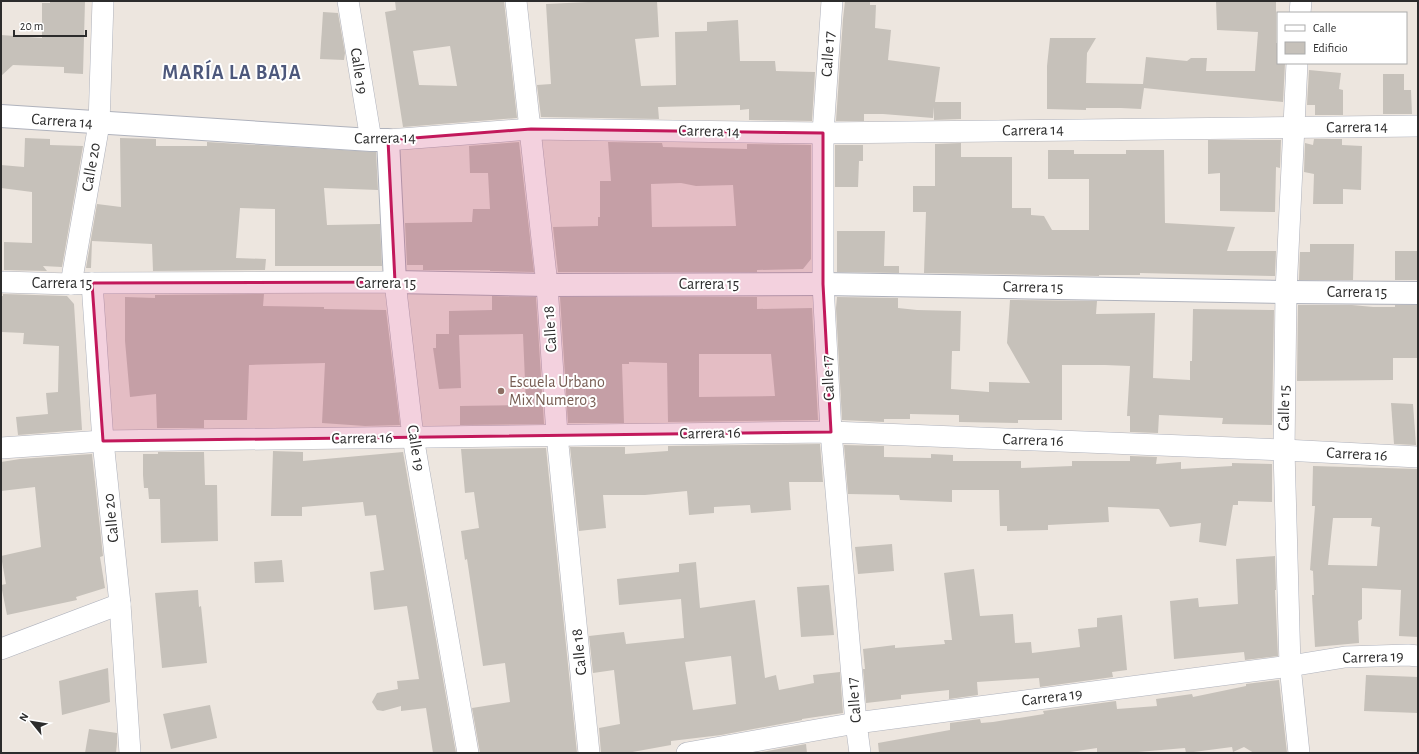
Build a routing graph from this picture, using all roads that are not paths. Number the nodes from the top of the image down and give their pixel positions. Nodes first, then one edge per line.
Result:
1 (103, 1) edge
2 (348, 1) edge
3 (516, 1) edge
4 (832, 1) edge
5 (1301, 1) edge
6 (1300, 12) edge
7 (1297, 64) edge
8 (1, 116) edge
9 (99, 124) junction
10 (1418, 126) edge
11 (1294, 127) junction
12 (531, 129) junction
13 (823, 133) junction
14 (379, 140) junction
15 (1, 282) edge
16 (395, 282) junction
17 (92, 283) junction
18 (72, 284) junction
19 (823, 284) junction
20 (547, 285) junction
21 (1286, 292) junction
22 (1418, 293) edge
23 (831, 432) junction
24 (557, 435) junction
25 (413, 437) junction
26 (103, 441) junction
27 (1, 448) edge
28 (1284, 450) junction
29 (1418, 457) edge
30 (120, 604) junction
31 (1, 650) edge
32 (1418, 656) edge
33 (1290, 666) junction
34 (856, 723) junction
35 (130, 753) edge
36 (468, 753) edge
37 (589, 753) edge
38 (687, 753) edge
39 (860, 753) edge
40 (1298, 753) edge

1 - 9 street, Calle 20
2 - 14 street, Calle 19
3 - 12 street, Calle 18
4 - 13 street, Calle 17
5 - 6 street
7 - 11 street, Calle 15
8 - 9 street, Carrera 14
9 - 14 street, Carrera 14
9 - 18 street, Calle 20
10 - 11 street, Carrera 14
11 - 13 street, Carrera 14
11 - 21 street, Calle 15
12 - 13 street, Carrera 14
12 - 14 street, Carrera 14
12 - 20 street, Calle 18
13 - 19 street, Calle 17
14 - 16 street, Calle 19
15 - 18 street, Carrera 15
16 - 17 street, Carrera 15
16 - 20 street, Carrera 15
16 - 25 street, Calle 19
17 - 18 street, Carrera 15
17 - 26 street, Calle 20
19 - 20 street, Carrera 15
19 - 21 street, Carrera 15
19 - 23 street, Calle 17
20 - 24 street, Calle 18
21 - 22 street, Carrera 15
21 - 28 street, Calle 15
23 - 24 street, Carrera 16
23 - 28 street, Carrera 16
23 - 34 street, Calle 17
24 - 25 street, Carrera 16
24 - 37 street, Calle 18
25 - 26 street, Carrera 16
25 - 36 street, Calle 19
26 - 27 street, Carrera 16
26 - 30 street, Calle 20
28 - 29 street, Carrera 16
28 - 33 street, Calle 15
30 - 31 street
30 - 35 street, Calle 20
32 - 33 street, Carrera 19
33 - 34 street, Carrera 19
33 - 40 street, Calle 15
34 - 38 street, Carrera 19
34 - 39 street, Calle 17

